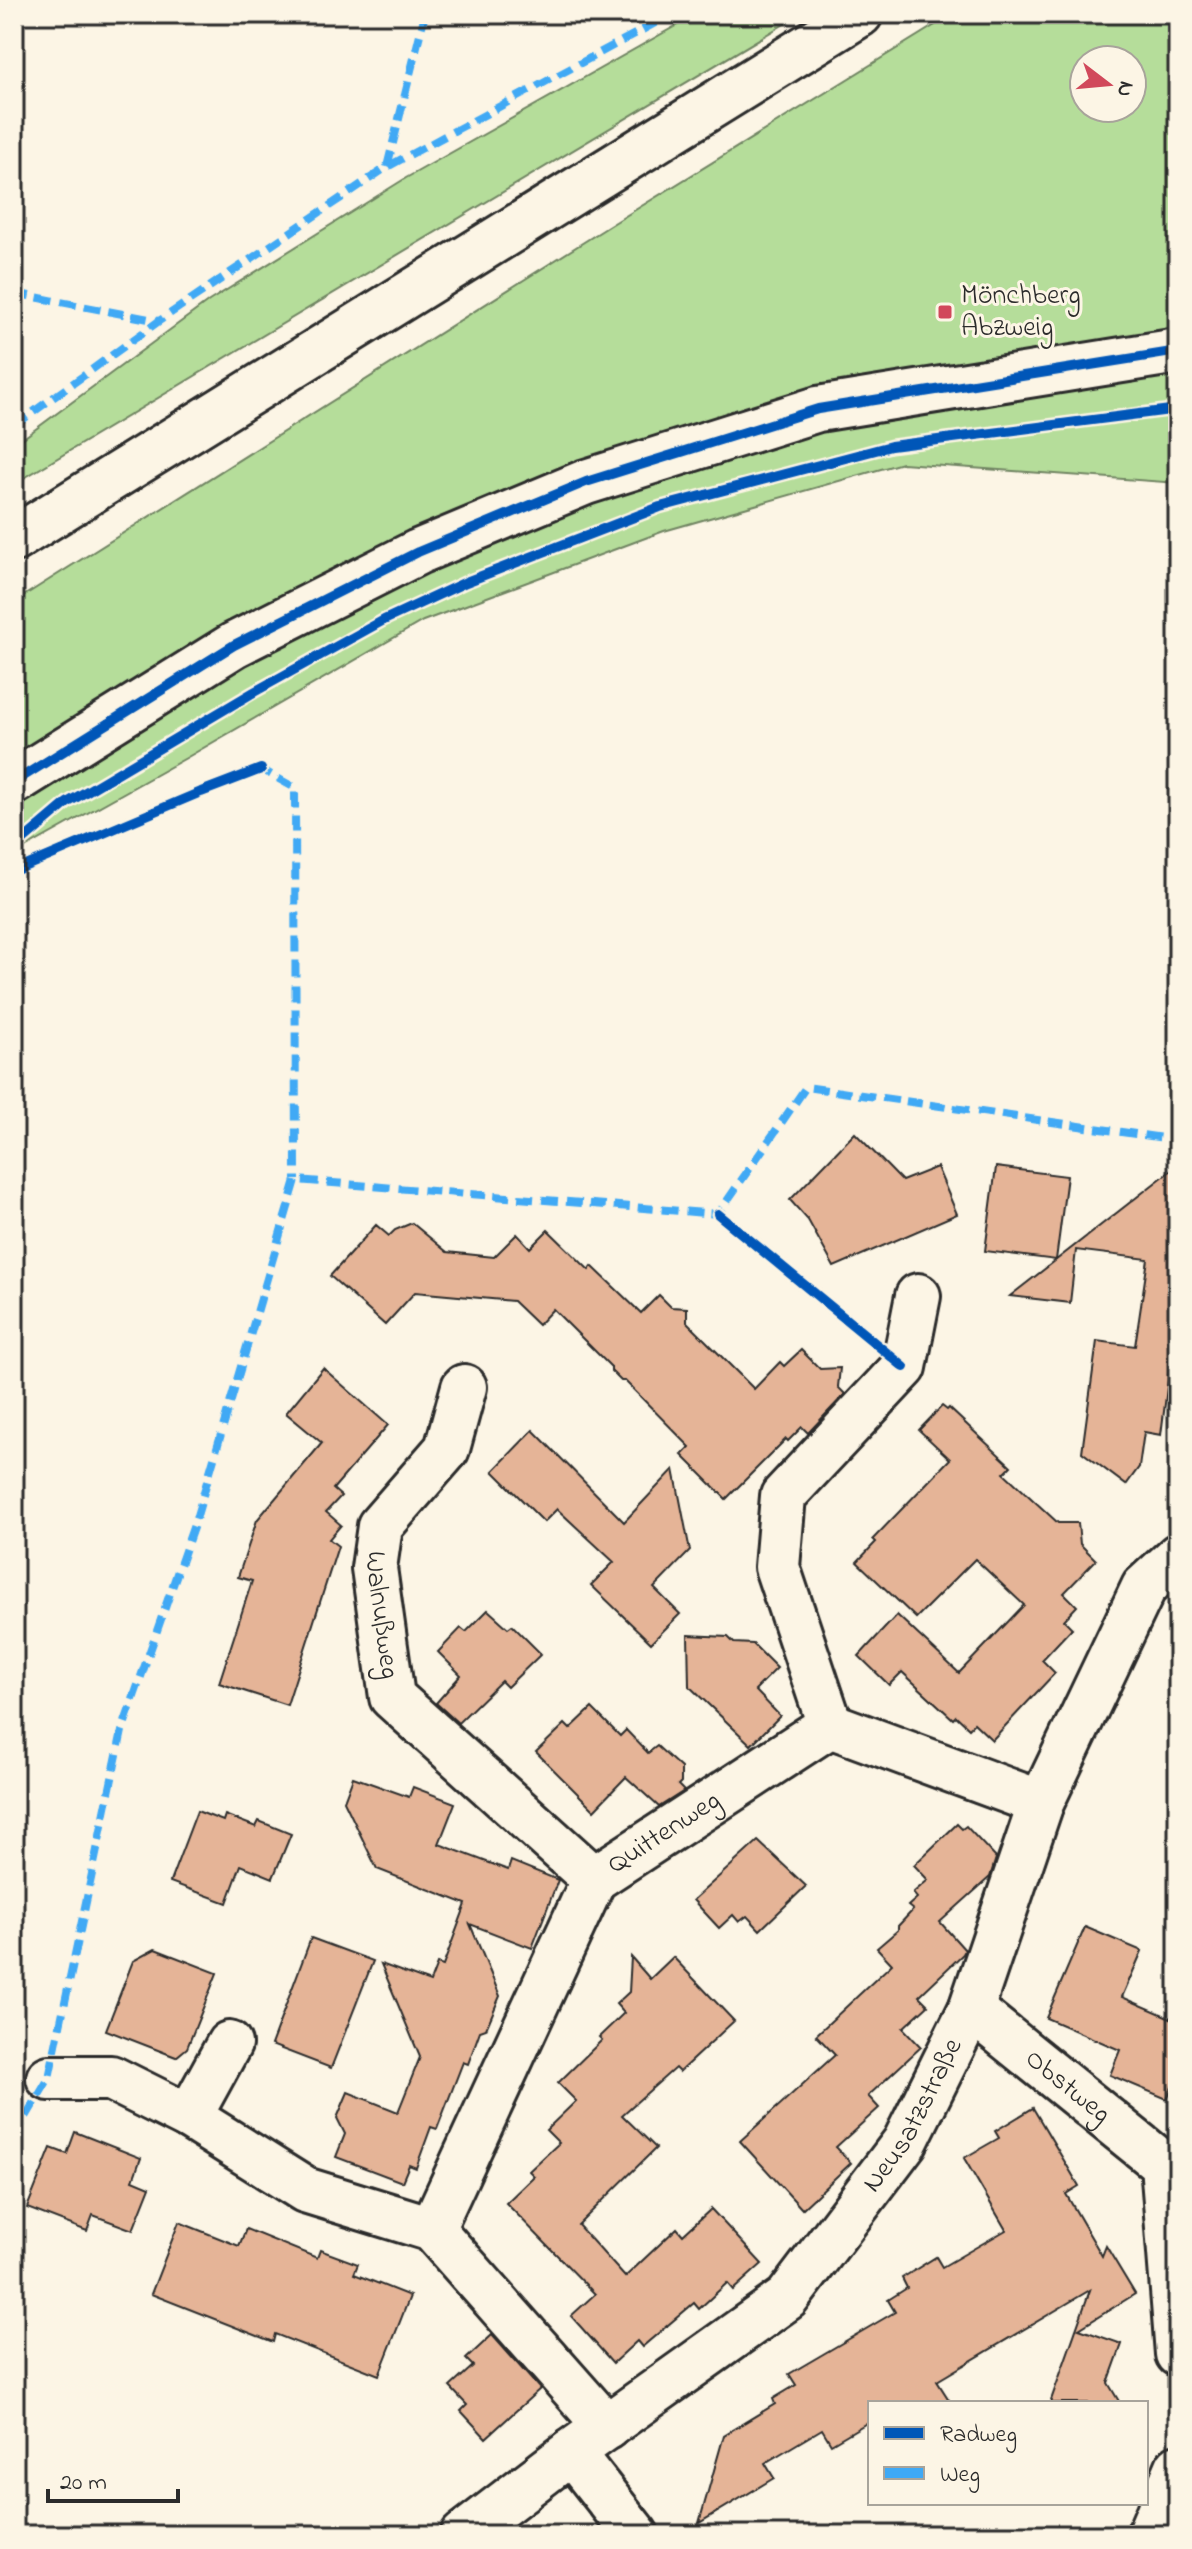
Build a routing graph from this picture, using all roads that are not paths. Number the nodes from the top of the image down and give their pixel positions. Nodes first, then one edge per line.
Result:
1 (860, 14) edge
2 (1178, 351) edge
3 (14, 539) edge
4 (14, 782) edge
5 (918, 1296) dead end
6 (464, 1387) dead end
7 (1178, 1556) edge
8 (830, 1725) junction
9 (1041, 1803) junction
10 (594, 1879) junction
11 (971, 2009) junction
12 (229, 2044) dead end
13 (49, 2078) dead end
14 (189, 2117) junction
15 (1170, 2161) edge
16 (432, 2229) junction
17 (1178, 2354) edge
18 (607, 2427) junction
19 (571, 2452) junction
20 (1178, 2467) edge
21 (463, 2535) edge
22 (636, 2535) edge
23 (1149, 2535) edge

1 - 3 street
2 - 4 street
5 - 8 street
6 - 10 street, Walnußweg
7 - 9 street, Neusatzstraße
8 - 9 street
8 - 10 street, Quittenweg
9 - 11 street, Neusatzstraße
10 - 16 street, Quittenweg
11 - 15 street, Obstweg
11 - 18 street, Neusatzstraße
12 - 14 street
13 - 14 street
14 - 16 street
15 - 17 street, Obstweg
16 - 18 street
18 - 19 street, Neusatzstraße
19 - 21 street, Neusatzstraße
19 - 22 street
20 - 23 street

